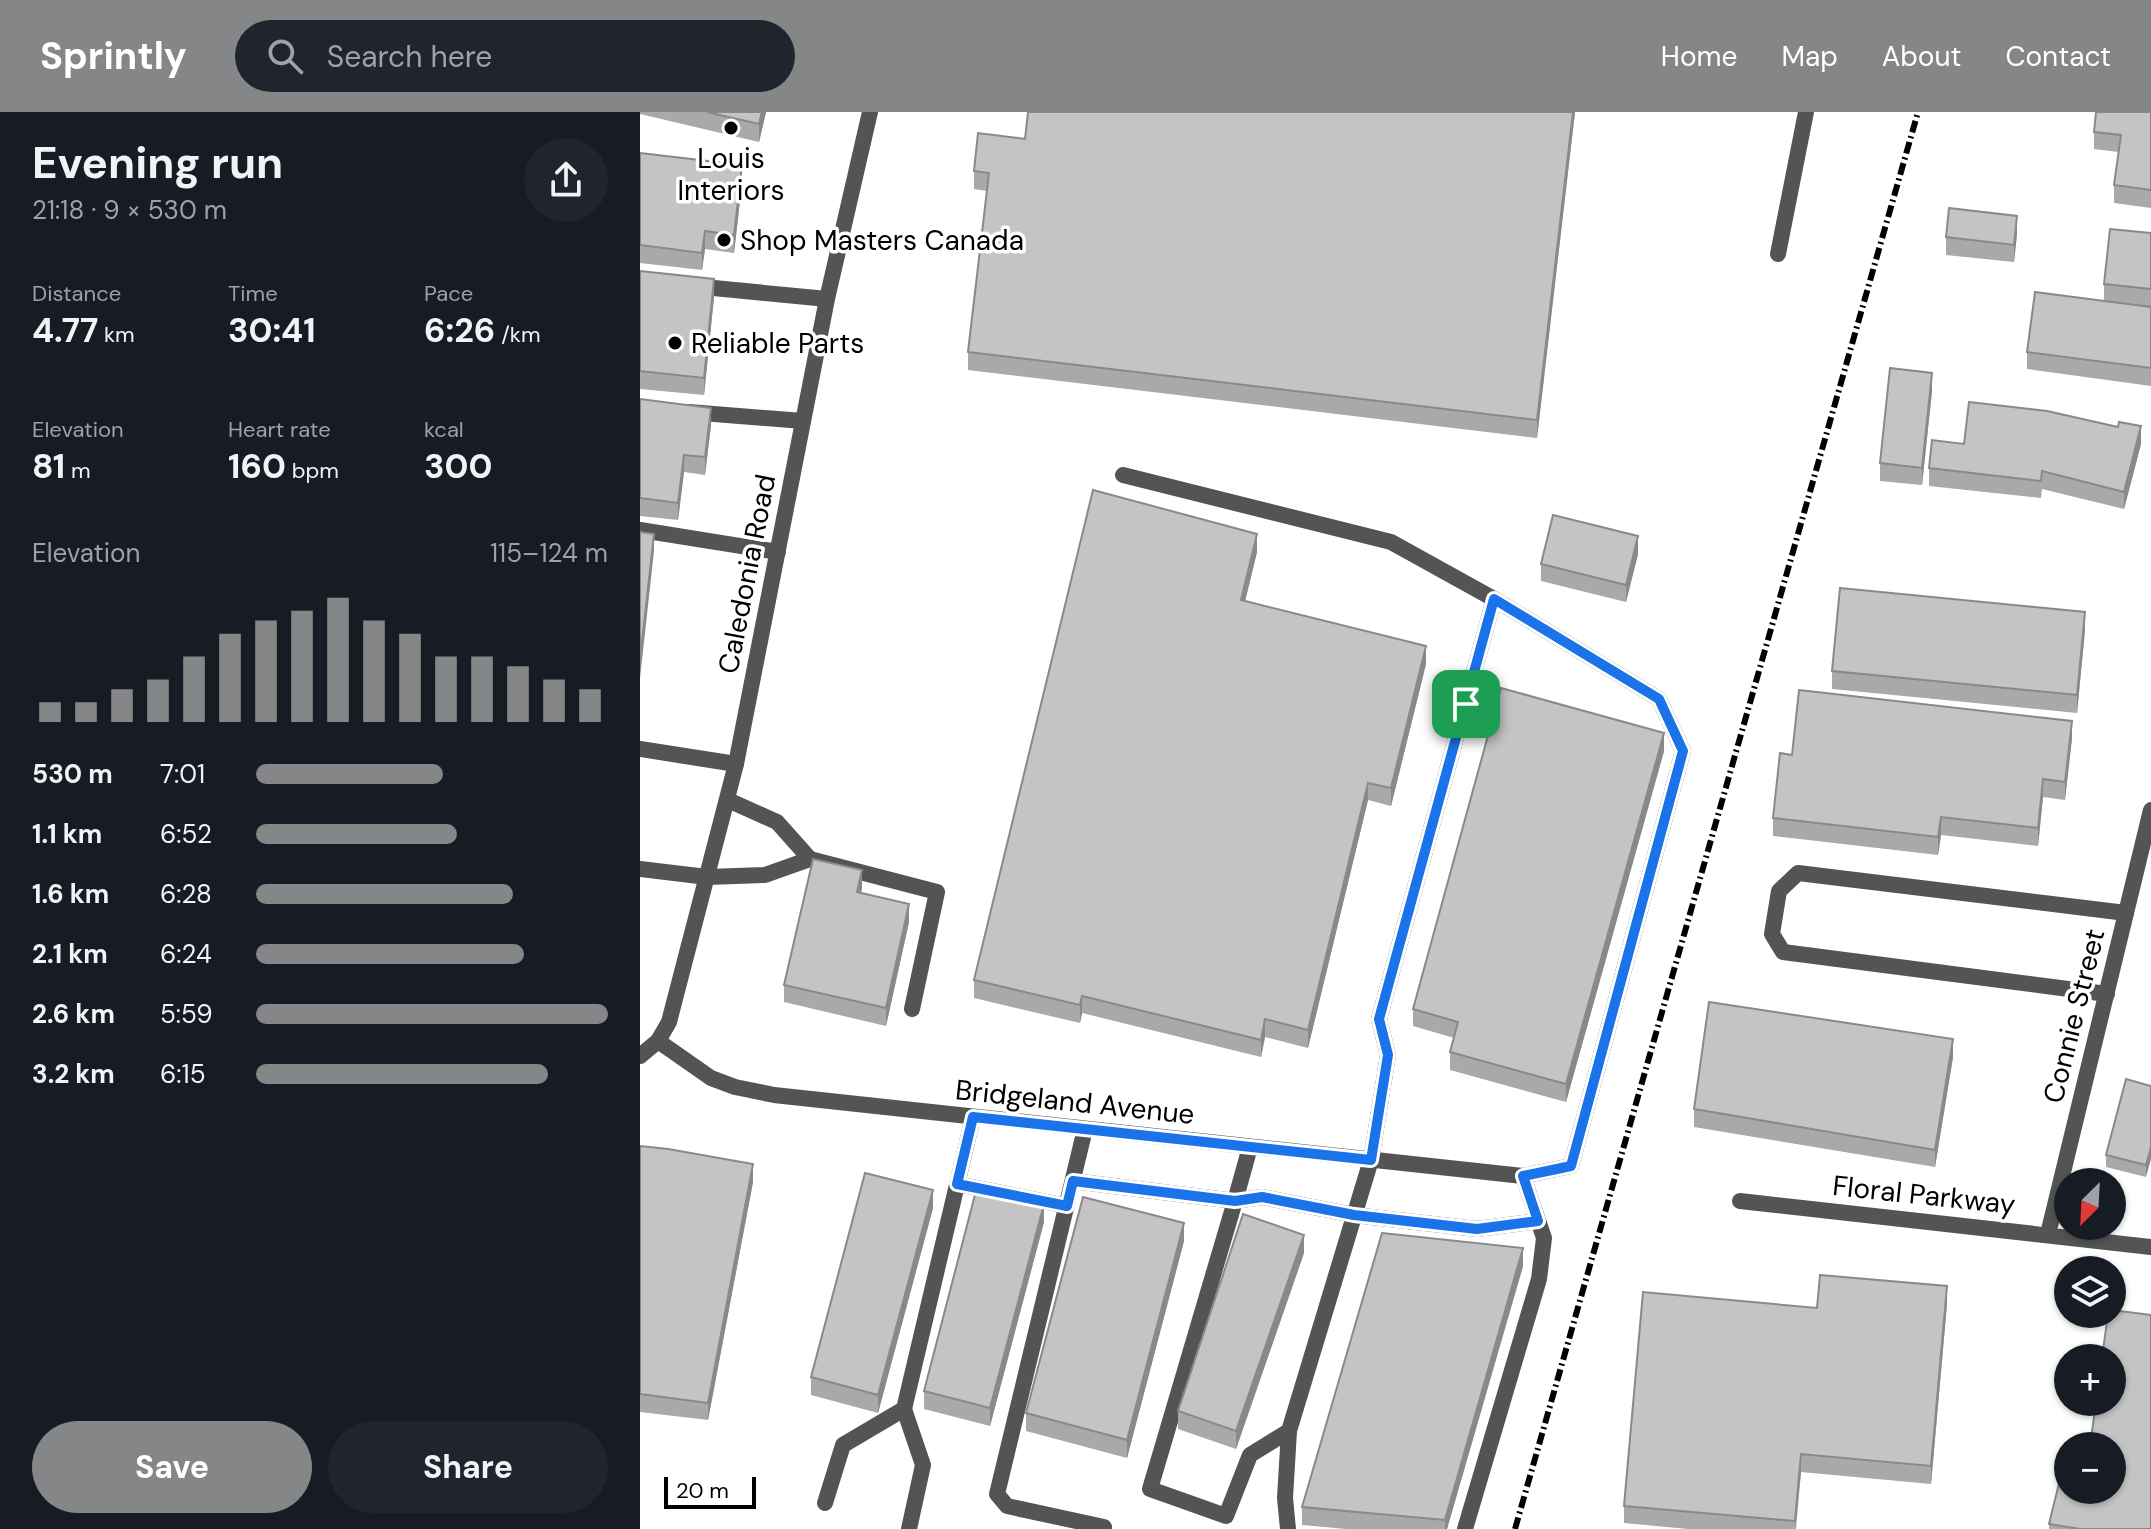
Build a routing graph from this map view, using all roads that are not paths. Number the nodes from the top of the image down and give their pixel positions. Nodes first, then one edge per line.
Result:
1 (870, 112) edge
2 (1806, 112) edge
3 (1778, 254) dead end
4 (671, 283) edge
5 (827, 299) junction
6 (667, 410) edge
7 (803, 421) junction
8 (1123, 475) dead end
9 (640, 530) edge
10 (778, 552) junction
11 (1494, 599) junction
12 (640, 749) edge
13 (736, 764) junction
14 (728, 800) junction
15 (2151, 810) edge
16 (810, 859) junction
17 (640, 869) edge
18 (707, 877) junction
19 (2126, 913) junction
20 (2107, 994) junction
21 (912, 1009) dead end
22 (658, 1041) junction
23 (640, 1056) edge
24 (973, 1117) junction
25 (1085, 1129) junction
26 (1250, 1147) junction
27 (1371, 1160) junction
28 (1523, 1176) junction
29 (1073, 1181) junction
30 (957, 1184) junction
31 (1235, 1201) junction
32 (1740, 1201) dead end
33 (1067, 1206) junction
34 (1354, 1215) junction
35 (1538, 1221) junction
36 (2048, 1234) junction
37 (2151, 1247) edge
38 (904, 1409) junction
39 (1289, 1431) junction
40 (825, 1503) dead end
41 (1104, 1527) dead end
42 (909, 1529) edge
43 (1288, 1529) edge
44 (1465, 1529) edge

1 - 5 street, Caledonia Road
2 - 3 street
4 - 5 street
5 - 7 street, Caledonia Road
6 - 7 street
7 - 10 street, Caledonia Road
8 - 11 street
9 - 10 street
10 - 13 street, Caledonia Road
11 - 27 street
11 - 28 street, Bridgeland Avenue
12 - 13 street
13 - 14 street, Caledonia Road
14 - 16 street
14 - 18 street, Caledonia Road
15 - 19 street, Connie Street
16 - 18 street
16 - 21 street
17 - 18 street
18 - 22 street, Caledonia Road
19 - 20 street, Connie Street
19 - 20 street
20 - 36 street, Connie Street
22 - 23 street
22 - 24 street, Bridgeland Avenue
24 - 25 street, Bridgeland Avenue
24 - 30 street
25 - 26 street, Bridgeland Avenue
25 - 29 street
26 - 27 street, Bridgeland Avenue
26 - 31 street
27 - 28 street, Bridgeland Avenue
27 - 34 street
28 - 35 street
29 - 31 street
29 - 33 street
30 - 33 street
30 - 38 street
31 - 34 street
31 - 39 street
32 - 36 street, Floral Parkway
33 - 41 street
34 - 35 street
34 - 39 street
35 - 44 street
36 - 37 street, Floral Parkway
38 - 40 street
38 - 42 street
39 - 43 street

